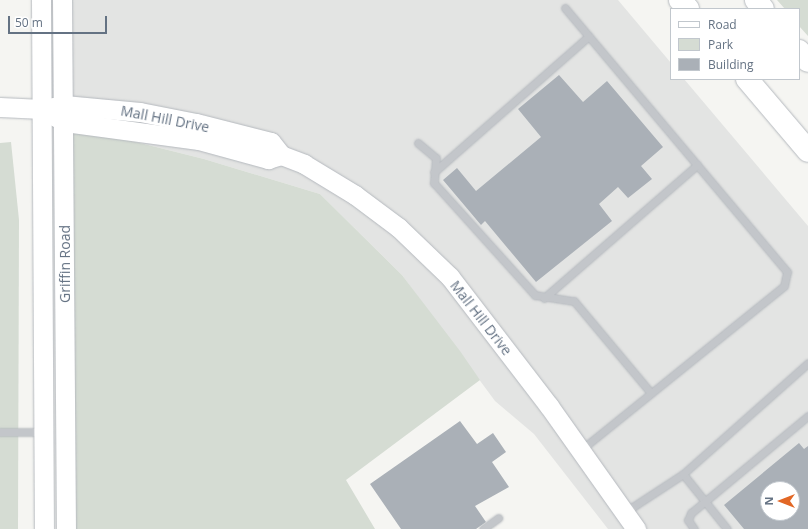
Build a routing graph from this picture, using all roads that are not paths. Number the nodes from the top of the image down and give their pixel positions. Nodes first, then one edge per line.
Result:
1 (41, 0) edge
2 (62, 0) edge
3 (680, 0) edge
4 (756, 0) edge
5 (565, 8) dead end
6 (687, 8) edge
7 (762, 8) edge
8 (589, 36) junction
9 (800, 52) edge
10 (808, 61) edge
11 (748, 80) edge
12 (0, 107) edge
13 (42, 109) junction
14 (64, 114) junction
15 (418, 143) dead end
16 (808, 150) edge
17 (697, 165) junction
18 (434, 172) junction
19 (544, 298) junction
20 (808, 363) edge
21 (651, 393) junction
22 (808, 416) edge
23 (0, 432) edge
24 (44, 432) junction
25 (580, 450) junction
26 (684, 474) junction
27 (706, 502) junction
28 (624, 512) junction
29 (498, 518) dead end
30 (44, 529) edge
31 (66, 529) edge
32 (483, 529) edge
33 (636, 529) edge
34 (694, 529) edge
35 (727, 529) edge

1 - 13 street, Griffin Road
2 - 14 street, Griffin Road
3 - 6 highway
4 - 7 highway
5 - 8 lane
8 - 17 lane
8 - 18 lane
9 - 10 highway
11 - 16 highway
12 - 13 street, Mall Hill Drive
13 - 14 street, Mall Hill Drive
13 - 24 street, Griffin Road
14 - 25 street, Mall Hill Drive
14 - 31 street, Griffin Road
15 - 18 lane
17 - 19 lane
17 - 21 lane
18 - 19 lane
19 - 21 lane
20 - 26 lane
21 - 25 lane
22 - 27 lane
23 - 24 lane
24 - 30 street, Griffin Road
25 - 28 street, Mall Hill Drive
26 - 27 lane
26 - 28 lane
27 - 34 lane
27 - 35 lane
28 - 33 street, Mall Hill Drive
29 - 32 lane

